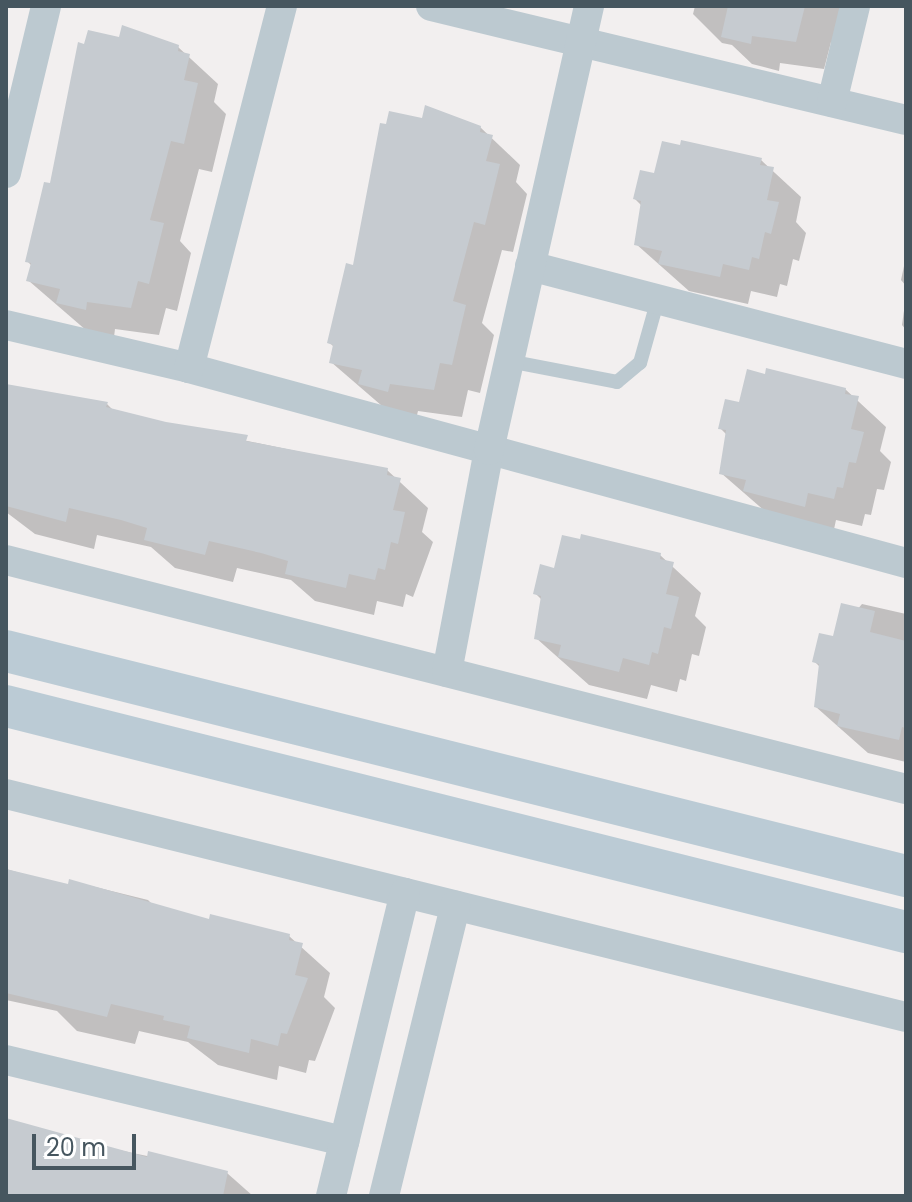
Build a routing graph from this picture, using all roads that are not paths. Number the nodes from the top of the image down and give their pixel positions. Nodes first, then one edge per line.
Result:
1 (46, 6) edge
2 (282, 6) edge
3 (431, 6) edge
4 (589, 6) edge
5 (855, 6) edge
6 (580, 42) junction
7 (832, 102) junction
8 (906, 120) edge
9 (6, 173) edge
10 (530, 266) junction
11 (658, 299) junction
12 (6, 325) edge
13 (509, 361) junction
14 (906, 364) edge
15 (189, 368) junction
16 (489, 450) junction
17 (6, 560) edge
18 (906, 563) edge
19 (6, 651) edge
20 (447, 672) junction
21 (6, 706) edge
22 (906, 789) edge
23 (6, 794) edge
24 (906, 876) edge
25 (405, 893) junction
26 (455, 906) junction
27 (906, 932) edge
28 (906, 1017) edge
29 (6, 1060) edge
30 (344, 1141) junction
31 (331, 1196) edge
32 (384, 1196) edge

1 - 9 street
2 - 15 street
3 - 6 street
4 - 6 street
5 - 7 street
6 - 7 street
6 - 10 street
7 - 8 street
10 - 11 street
10 - 13 street
11 - 13 lane
11 - 14 street
12 - 15 street
13 - 16 street
15 - 16 street
16 - 18 street
16 - 20 street
17 - 20 street
19 - 24 street
20 - 22 street
21 - 27 street
23 - 25 street
25 - 26 street
25 - 30 street
26 - 28 street
26 - 32 street
29 - 30 street
30 - 31 street

